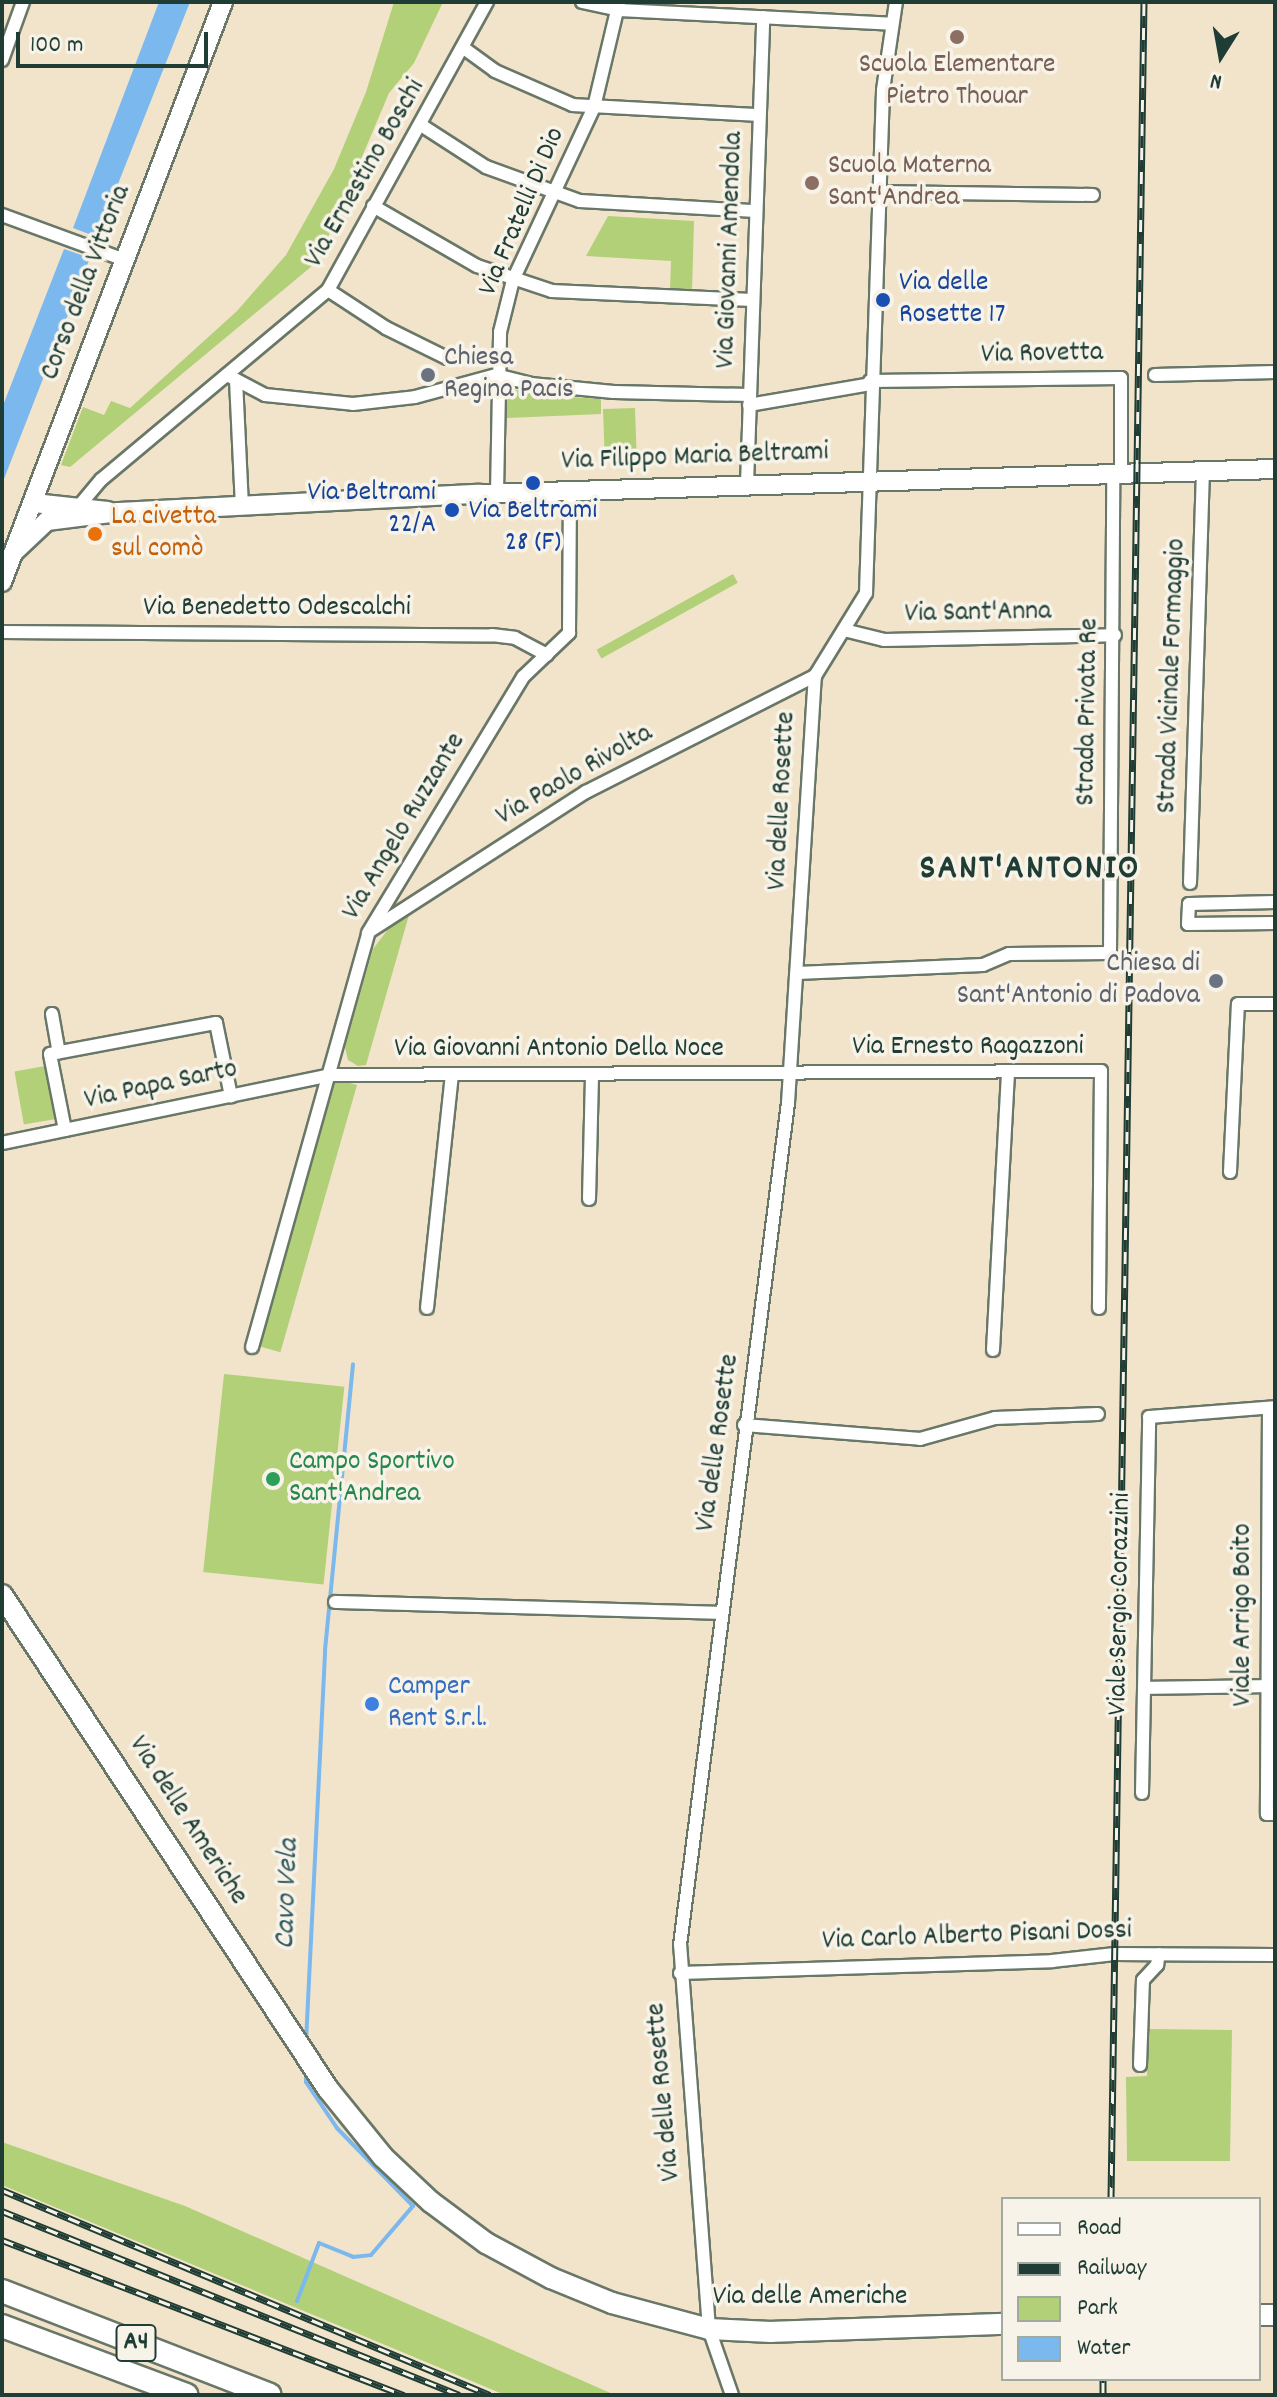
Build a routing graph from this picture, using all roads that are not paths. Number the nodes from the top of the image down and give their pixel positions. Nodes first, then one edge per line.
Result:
1 (23, 2) edge
2 (223, 2) edge
3 (487, 2) edge
4 (582, 2) edge
5 (896, 2) edge
6 (619, 6) edge
7 (763, 17) junction
8 (892, 24) junction
9 (465, 49) junction
10 (2, 60) edge
11 (594, 107) junction
12 (759, 115) junction
13 (421, 125) junction
14 (879, 192) junction
15 (555, 194) junction
16 (1093, 195) dead end
17 (373, 206) junction
18 (756, 211) junction
19 (2, 215) edge
20 (125, 260) junction
21 (513, 280) junction
22 (328, 290) junction
23 (752, 300) junction
24 (447, 358) dead end
25 (1275, 372) edge
26 (496, 375) junction
27 (1155, 375) dead end
28 (232, 377) junction
29 (870, 382) junction
30 (750, 400) junction
31 (1275, 469) edge
32 (1203, 470) junction
33 (1117, 472) junction
34 (867, 480) junction
35 (747, 484) junction
36 (570, 490) junction
37 (497, 493) junction
38 (79, 506) junction
39 (242, 507) junction
40 (32, 508) junction
41 (118, 512) junction
42 (47, 521) junction
43 (13, 553) junction
44 (2, 582) edge
45 (844, 630) junction
46 (2, 632) edge
47 (1115, 635) junction
48 (547, 655) junction
49 (815, 676) junction
50 (1190, 883) dead end
51 (1275, 902) edge
52 (1275, 923) edge
53 (368, 933) junction
54 (797, 973) junction
55 (1275, 1004) edge
56 (52, 1014) dead end
57 (59, 1052) junction
58 (1008, 1071) junction
59 (790, 1072) junction
60 (592, 1074) junction
61 (329, 1075) junction
62 (452, 1075) junction
63 (231, 1096) junction
64 (65, 1130) junction
65 (2, 1143) edge
66 (1230, 1172) dead end
67 (589, 1199) dead end
68 (427, 1308) dead end
69 (1099, 1308) dead end
70 (252, 1347) dead end
71 (993, 1350) dead end
72 (1272, 1408) edge
73 (1098, 1414) dead end
74 (744, 1425) junction
75 (2, 1595) edge
76 (335, 1602) dead end
77 (719, 1613) junction
78 (1268, 1686) junction
79 (1144, 1688) junction
80 (1142, 1793) dead end
81 (1275, 1814) edge
82 (1159, 1954) junction
83 (1275, 1955) edge
84 (680, 1973) junction
85 (1140, 2065) dead end
86 (2, 2291) edge
87 (1001, 2324) edge
88 (2, 2326) edge
89 (709, 2329) junction
90 (187, 2395) edge
91 (270, 2395) edge
92 (732, 2395) edge

1 - 10 street
2 - 20 street, Corso della Vittoria
3 - 9 street, Via Ernestino Boschi
4 - 6 street
5 - 8 street, Via delle Rosette
6 - 7 street
6 - 11 street, Via Fratelli Di Dio
7 - 8 street
7 - 12 street, Via Giovanni Amendola
8 - 14 street, Via delle Rosette
9 - 11 street
9 - 13 street, Via Ernestino Boschi
11 - 12 street
11 - 15 street, Via Fratelli Di Dio
12 - 18 street, Via Giovanni Amendola
13 - 15 street
13 - 17 street, Via Ernestino Boschi
14 - 16 street
14 - 29 street, Via delle Rosette
15 - 18 street
15 - 21 street, Via Fratelli Di Dio
17 - 21 street
17 - 22 street, Via Ernestino Boschi
18 - 23 street, Via Giovanni Amendola
19 - 20 street
20 - 40 street, Corso della Vittoria
21 - 23 street
21 - 26 street, Via Fratelli Di Dio
22 - 24 street
22 - 28 street, Via Ernestino Boschi
23 - 30 street, Via Giovanni Amendola
25 - 27 street
26 - 28 street
26 - 30 street
26 - 37 street, Via Fratelli Di Dio
28 - 38 street, Via Ernestino Boschi
28 - 39 street
29 - 30 street
29 - 33 street, Via Rovetta
29 - 34 street, Via delle Rosette
30 - 35 street, Via Giovanni Amendola
31 - 32 street, Via Filippo Maria Beltrami
32 - 33 street, Via Filippo Maria Beltrami
32 - 50 street, Strada Vicinale Formaggio
33 - 34 street, Via Filippo Maria Beltrami
33 - 47 street, Strada Privata Re
34 - 35 street, Via Filippo Maria Beltrami
34 - 45 street, Via delle Rosette
35 - 36 street, Via Filippo Maria Beltrami
36 - 37 street, Via Filippo Maria Beltrami
36 - 48 street, Via Angelo Ruzzante
37 - 39 street, Via Filippo Maria Beltrami
38 - 40 street, Via Filippo Maria Beltrami
38 - 41 street, Via Filippo Maria Beltrami
39 - 41 street, Via Filippo Maria Beltrami
40 - 42 street
40 - 43 street, Corso della Vittoria
41 - 42 street, Via Filippo Maria Beltrami
42 - 43 street
43 - 44 street, Corso della Vittoria
45 - 47 street, Via Sant'Anna
45 - 49 street, Via delle Rosette
46 - 48 street, Via Benedetto Odescalchi
47 - 54 street, Strada Privata Re
48 - 53 street, Via Angelo Ruzzante
49 - 53 street, Via Paolo Rivolta
49 - 54 street, Via delle Rosette
51 - 52 street
53 - 61 street, Via Angelo Ruzzante
54 - 59 street, Via delle Rosette
55 - 66 street
56 - 57 street
57 - 63 street
57 - 64 street
58 - 59 street, Via Ernesto Ragazzoni
58 - 69 street, Via Ernesto Ragazzoni
58 - 71 street
59 - 60 street, Via Giovanni Antonio Della Noce
59 - 74 street, Via delle Rosette
60 - 62 street, Via Giovanni Antonio Della Noce
60 - 67 street
61 - 62 street, Via Giovanni Antonio Della Noce
61 - 63 street, Via Papa Sarto
61 - 70 street, Via Angelo Ruzzante
62 - 68 street
63 - 64 street, Via Papa Sarto
64 - 65 street, Via Papa Sarto
72 - 78 street, Viale Arrigo Boito
72 - 79 street, Viale Sergio Corazzini
73 - 74 street
74 - 77 street, Via delle Rosette
75 - 89 main road, Via delle Americhe
76 - 77 street
77 - 84 street, Via delle Rosette
78 - 79 street
78 - 81 street, Viale Arrigo Boito
79 - 80 street, Viale Sergio Corazzini
82 - 83 street, Via Carlo Alberto Pisani Dossi
82 - 84 street, Via Carlo Alberto Pisani Dossi
82 - 85 street
84 - 89 street, Via delle Rosette
86 - 91 highway, A4
87 - 89 main road, Via delle Americhe
88 - 90 highway, A4
89 - 92 street, Via delle Rosette

